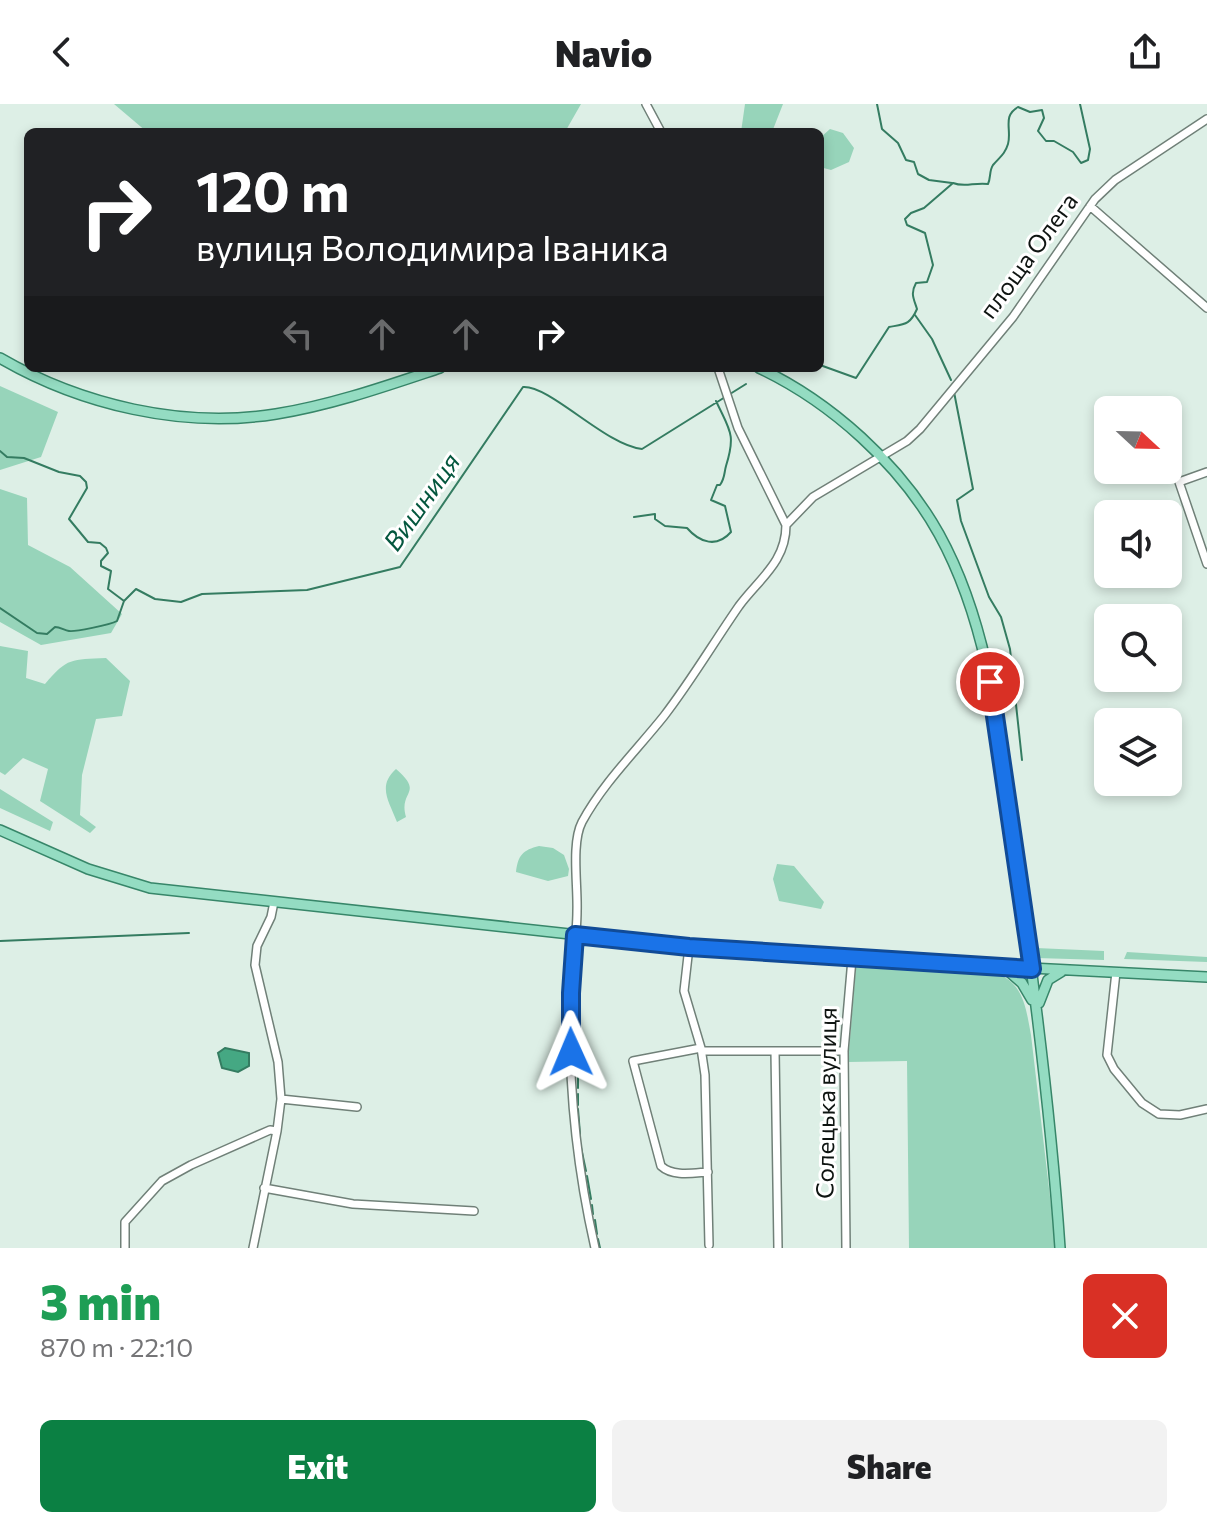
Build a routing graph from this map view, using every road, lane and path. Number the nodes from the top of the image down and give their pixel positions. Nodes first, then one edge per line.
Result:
1 (646, 104) edge
2 (1207, 119) edge
3 (659, 128) edge
4 (1090, 206) junction
5 (1207, 308) edge
6 (0, 358) edge
7 (24, 371) edge
8 (27, 372) edge
9 (427, 372) edge
10 (719, 372) edge
11 (765, 372) edge
12 (881, 457) junction
13 (1207, 472) edge
14 (786, 525) junction
15 (1207, 564) edge
16 (0, 830) edge
17 (274, 902) junction
18 (575, 935) junction
19 (689, 947) junction
20 (852, 959) junction
21 (1001, 967) junction
22 (1032, 969) junction
23 (1067, 970) junction
24 (1116, 972) junction
25 (1207, 977) edge
26 (1037, 1014) junction
27 (702, 1050) junction
28 (775, 1051) junction
29 (844, 1051) junction
30 (281, 1099) junction
31 (357, 1107) dead end
32 (1207, 1109) edge
33 (274, 1130) junction
34 (708, 1172) junction
35 (264, 1188) junction
36 (474, 1211) dead end
37 (709, 1245) dead end
38 (125, 1248) edge
39 (253, 1248) edge
40 (595, 1248) edge
41 (778, 1248) edge
42 (846, 1248) edge
43 (1060, 1248) edge

1 - 3 street
2 - 4 street, площа Олега
4 - 5 street
4 - 12 street, площа Олега
6 - 7 main road
8 - 9 main road
10 - 14 street
11 - 12 main road
12 - 14 street, площа Олега
12 - 22 main road
13 - 15 street
14 - 18 street
16 - 17 main road
17 - 18 main road
17 - 30 street
18 - 19 main road
18 - 40 street
19 - 20 main road
19 - 27 street
20 - 21 main road
20 - 29 street, Солецька вулиця
21 - 22 main road
21 - 26 main road
22 - 23 main road
22 - 26 main road
23 - 24 main road
23 - 26 main road
24 - 25 main road
24 - 32 street
26 - 43 main road
27 - 28 street
27 - 34 street
27 - 34 street
28 - 29 street
28 - 41 street
29 - 42 street, Солецька вулиця
30 - 31 street
30 - 33 street
33 - 35 street
33 - 38 street
34 - 37 street
35 - 36 street
35 - 39 street

